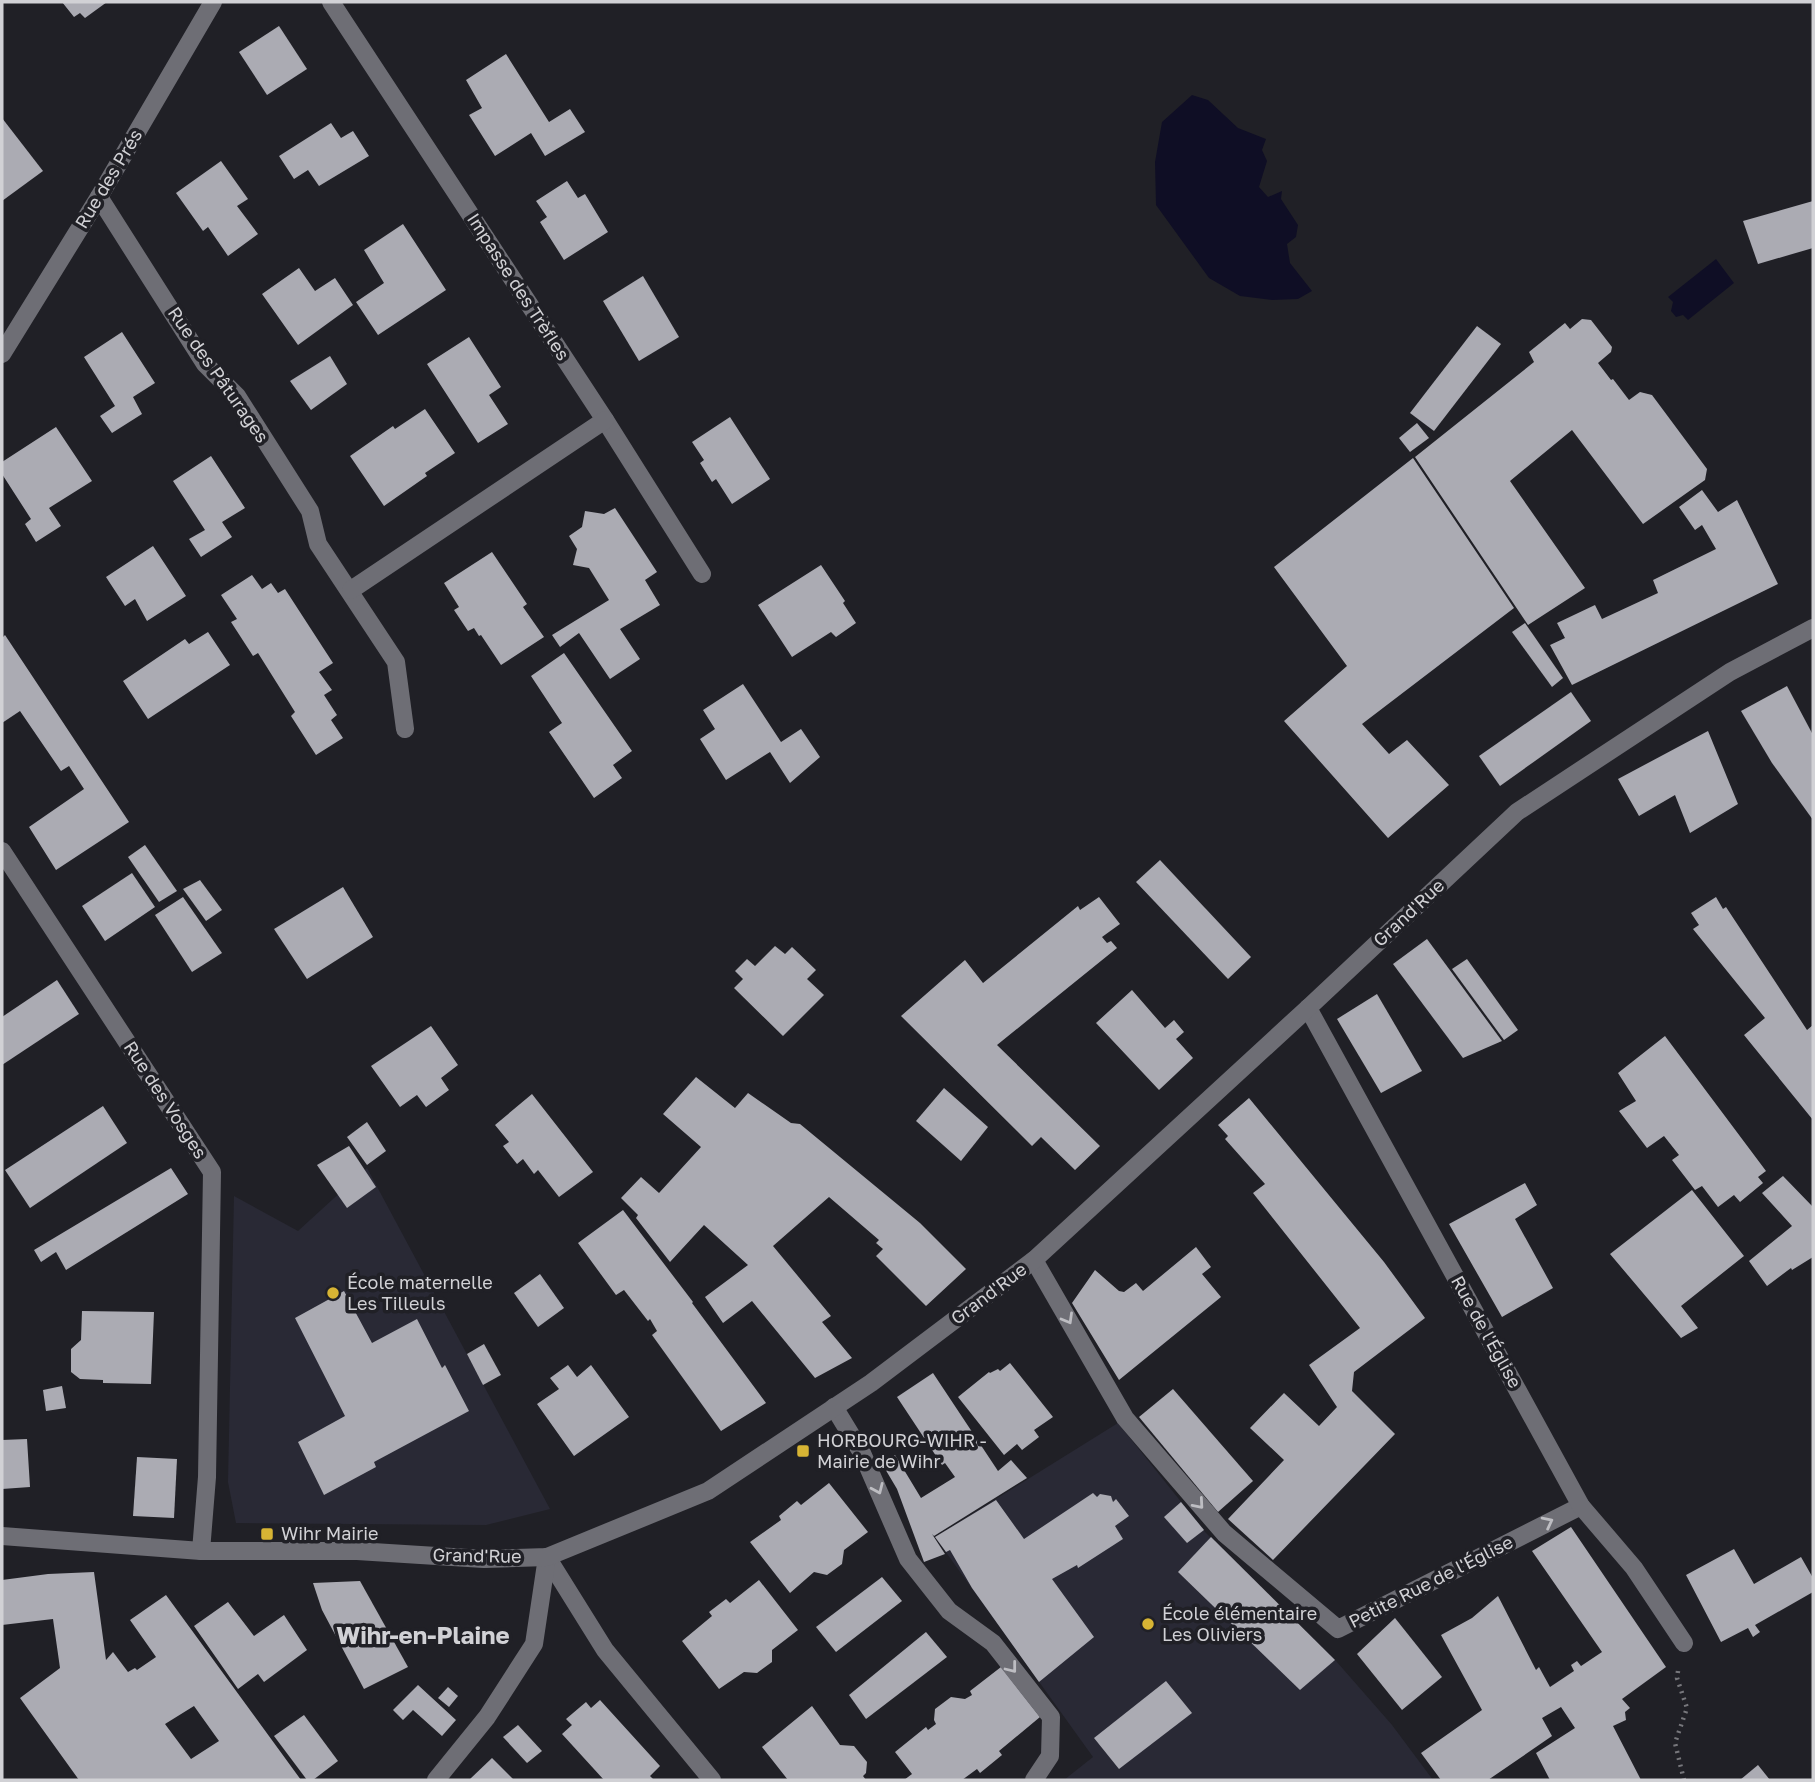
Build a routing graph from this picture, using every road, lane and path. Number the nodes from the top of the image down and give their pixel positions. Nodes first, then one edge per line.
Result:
1 (213, 2) edge
2 (331, 2) edge
3 (99, 198) junction
4 (2, 354) edge
5 (605, 420) junction
6 (702, 574) dead end
7 (351, 590) junction
8 (1813, 628) edge
9 (405, 729) dead end
10 (2, 851) edge
11 (1308, 1008) junction
12 (1034, 1260) junction
13 (834, 1407) junction
14 (1581, 1506) junction
15 (2, 1536) edge
16 (201, 1551) junction
17 (547, 1557) junction
18 (1684, 1643) joint
19 (436, 1780) edge
20 (712, 1780) edge
21 (1034, 1780) edge
22 (1684, 1780) edge

1 - 3 street, Rue des Prés
2 - 5 street, Impasse des Trèfles
3 - 4 street, Rue des Prés
3 - 7 street, Rue des Pâturages
5 - 6 street, Impasse des Trèfles
5 - 7 street
7 - 9 street, Rue des Pâturages
8 - 11 street, Grand'Rue
10 - 16 street, Rue des Vosges
11 - 12 street, Grand'Rue
11 - 14 street, Rue de l'Église
12 - 13 street, Grand'Rue
12 -> 14 street, Petite Rue de l'Église
13 - 17 street, Grand'Rue
13 -> 21 street
14 - 18 street, Rue de l'Église
15 - 16 street, Grand'Rue
16 - 17 street, Grand'Rue
17 - 19 street
17 - 20 street
18 - 22 path

